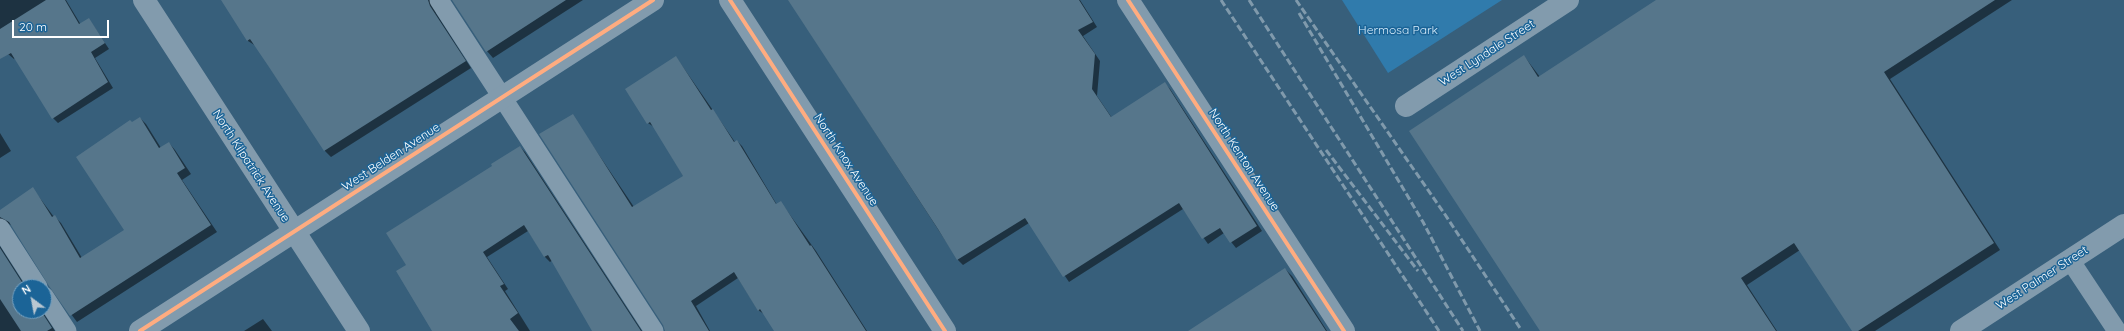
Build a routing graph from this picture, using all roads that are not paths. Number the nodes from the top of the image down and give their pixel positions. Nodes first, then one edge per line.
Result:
1 (144, 0) edge
2 (439, 0) edge
3 (653, 0) edge
4 (730, 0) edge
5 (1128, 0) edge
6 (1568, 0) edge
7 (503, 97) junction
8 (1406, 106) dead end
9 (2124, 225) edge
10 (0, 228) edge
11 (294, 232) junction
12 (2070, 260) junction
13 (33, 279) edge
14 (52, 308) edge
15 (2118, 324) edge
16 (67, 331) edge
17 (140, 331) edge
18 (358, 331) edge
19 (654, 331) edge
20 (945, 331) edge
21 (1344, 331) edge
22 (1961, 331) edge

1 - 11 street, North Kilpatrick Avenue
2 - 7 lane
3 - 7 street, West Belden Avenue
4 - 20 street, North Knox Avenue
5 - 21 street, North Kenton Avenue
6 - 8 street, West Lyndale Street
7 - 11 street, West Belden Avenue
7 - 19 lane
9 - 12 street, West Palmer Street
10 - 13 lane
11 - 17 street, West Belden Avenue
11 - 18 street, North Kilpatrick Avenue
12 - 15 lane
12 - 22 street, West Palmer Street
14 - 16 lane

